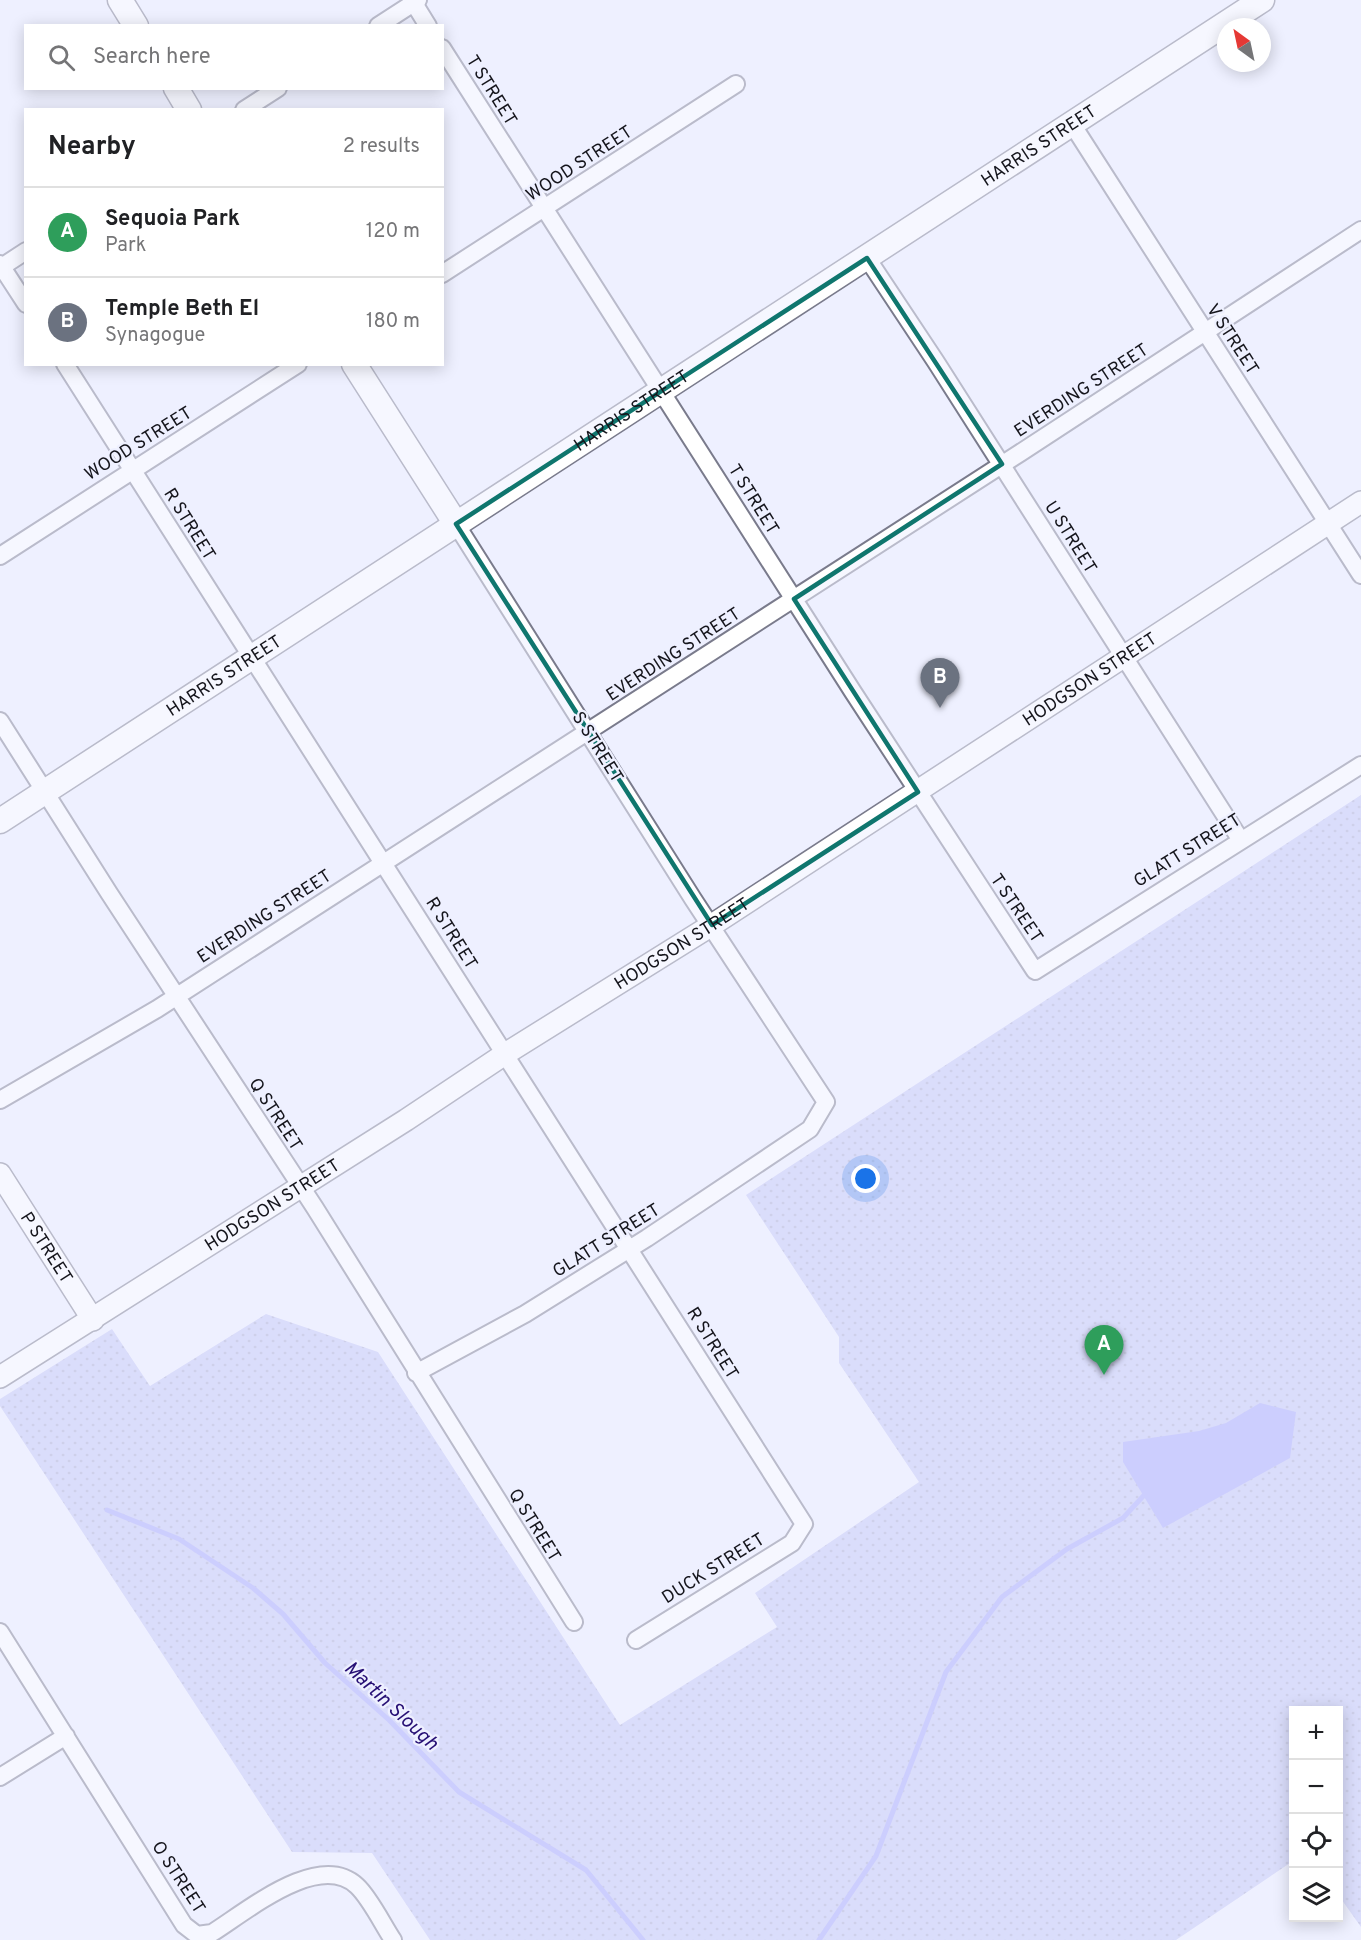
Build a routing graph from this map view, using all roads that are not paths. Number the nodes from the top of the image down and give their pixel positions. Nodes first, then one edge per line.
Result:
1 (120, 0) edge
2 (1262, 0) edge
3 (414, 1) edge
4 (135, 24) edge
5 (381, 24) edge
6 (427, 24) edge
7 (444, 51) edge
8 (736, 84) dead end
9 (177, 90) edge
10 (275, 90) edge
11 (188, 108) edge
12 (247, 108) edge
13 (1072, 124) junction
14 (545, 208) junction
15 (1361, 230) edge
16 (24, 252) edge
17 (867, 258) junction
18 (1, 266) edge
19 (444, 273) edge
20 (24, 301) edge
21 (1205, 331) junction
22 (66, 366) edge
23 (295, 366) edge
24 (355, 366) edge
25 (662, 391) junction
26 (1002, 464) junction
27 (133, 469) junction
28 (1361, 502) edge
29 (1329, 523) junction
30 (456, 524) junction
31 (0, 556) edge
32 (1361, 575) edge
33 (794, 599) junction
34 (252, 658) junction
35 (1125, 658) junction
36 (0, 721) edge
37 (589, 732) junction
38 (1361, 765) edge
39 (44, 792) junction
40 (918, 792) junction
41 (0, 821) edge
42 (1240, 839) junction
43 (384, 861) junction
44 (712, 926) junction
45 (1035, 971) joint
46 (177, 996) junction
47 (505, 1054) junction
48 (0, 1100) edge
49 (810, 1129) joint
50 (0, 1174) edge
51 (301, 1187) junction
52 (630, 1248) junction
53 (93, 1320) junction
54 (417, 1373) junction
55 (0, 1377) edge
56 (804, 1524) joint
57 (574, 1622) dead end
58 (0, 1632) edge
59 (636, 1640) dead end
60 (66, 1736) junction
61 (0, 1778) edge
62 (393, 1940) edge

1 - 4 main road
2 - 13 main road, HARRIS STREET
3 - 5 street
3 - 6 street
7 - 14 street, T STREET
8 - 14 street, WOOD STREET
9 - 11 main road
10 - 12 street
13 - 17 main road, HARRIS STREET
13 - 21 street, V STREET
14 - 19 street, WOOD STREET
14 - 25 street, T STREET
15 - 21 street, EVERDING STREET
16 - 18 street
17 - 25 main road, HARRIS STREET
17 - 26 street, U STREET
18 - 20 street
21 - 26 street, EVERDING STREET
21 - 29 street, V STREET
22 - 27 street, R STREET
23 - 27 street, WOOD STREET
24 - 30 main road, S STREET
25 - 30 main road, HARRIS STREET
25 - 33 street, T STREET
26 - 33 street, EVERDING STREET
26 - 35 street, U STREET
27 - 31 street, WOOD STREET
27 - 34 street, R STREET
28 - 29 street, HODGSON STREET
29 - 32 street, V STREET
29 - 35 street, HODGSON STREET
30 - 34 main road, HARRIS STREET
30 - 37 street, S STREET
33 - 37 street, EVERDING STREET
33 - 40 street, T STREET
34 - 39 main road, HARRIS STREET
34 - 43 street, R STREET
35 - 40 street, HODGSON STREET
35 - 42 street, U STREET
36 - 39 street, Q STREET
37 - 43 street, EVERDING STREET
37 - 44 street, S STREET
38 - 42 street, GLATT STREET
39 - 41 main road, HARRIS STREET
39 - 46 street, Q STREET
40 - 44 street, HODGSON STREET
40 - 45 street, T STREET
42 - 45 street, GLATT STREET
43 - 46 street, EVERDING STREET
43 - 47 street, R STREET
44 - 47 street, HODGSON STREET
44 - 49 street, S STREET
46 - 48 street, EVERDING STREET
46 - 51 street, Q STREET
47 - 51 street, HODGSON STREET
47 - 52 street, R STREET
49 - 52 street, GLATT STREET
50 - 53 street, P STREET
51 - 53 street, HODGSON STREET
51 - 54 street, Q STREET
52 - 54 street, GLATT STREET
52 - 56 street, R STREET
53 - 55 street, HODGSON STREET
54 - 57 street, Q STREET
56 - 59 street, DUCK STREET
58 - 60 street, O STREET
60 - 61 street
60 - 62 street, O STREET

